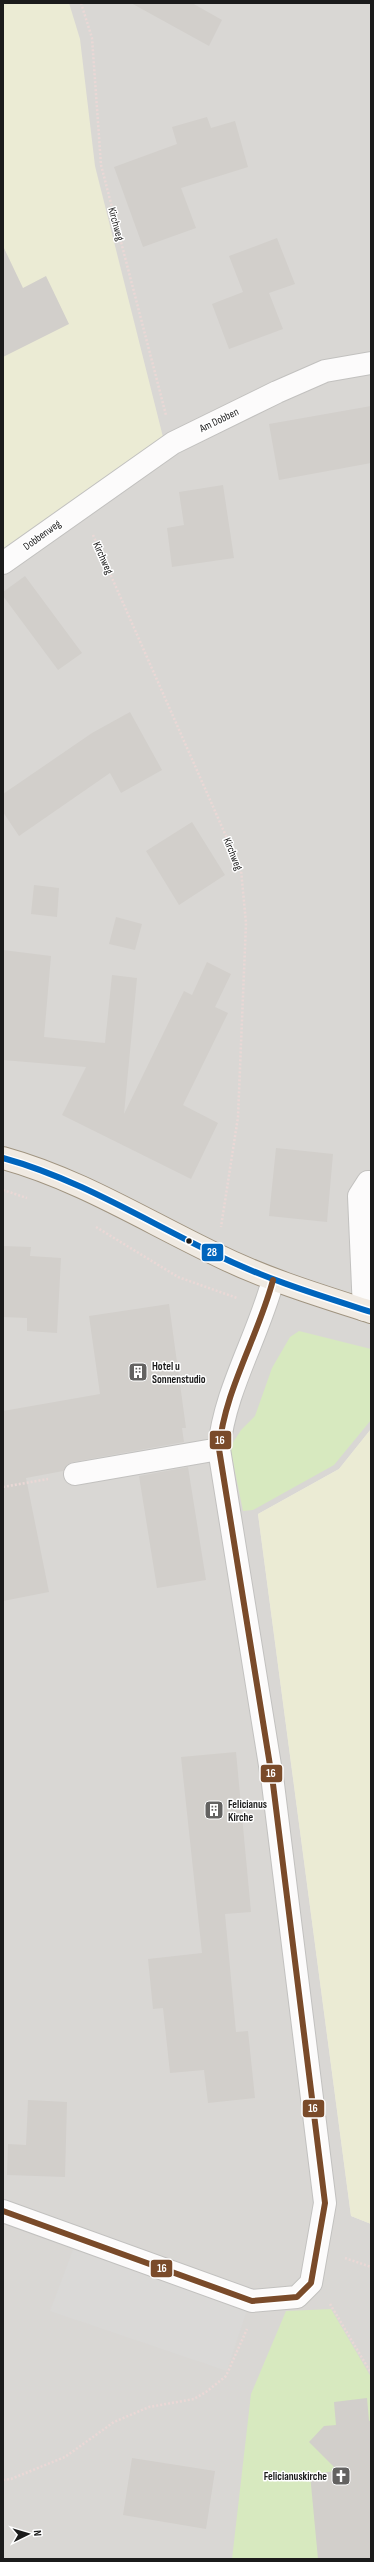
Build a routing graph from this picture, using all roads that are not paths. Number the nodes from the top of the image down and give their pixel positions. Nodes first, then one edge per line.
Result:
1 (371, 363) edge
2 (80, 507) joint
3 (3, 563) edge
4 (3, 1158) edge
5 (371, 1182) edge
6 (273, 1280) junction
7 (368, 1311) edge
8 (219, 1449) junction
9 (75, 1474) road end
10 (3, 2211) edge

1 - 2 street, Am Dobben
2 - 3 street, Dobbenweg
4 - 6 main road
5 - 7 street
6 - 7 main road
6 - 8 street
8 - 9 street
8 - 10 street

